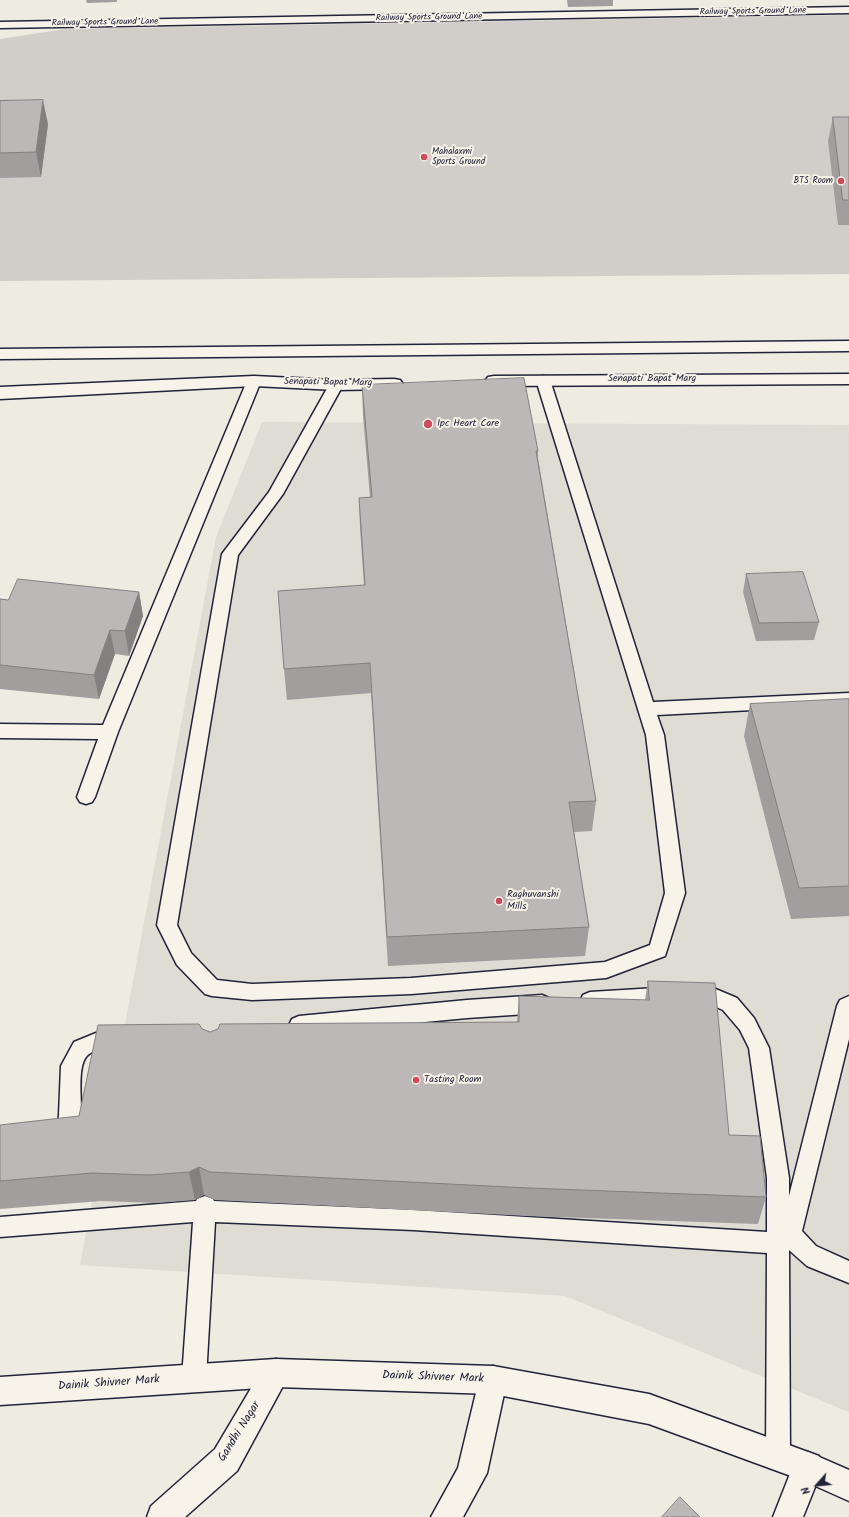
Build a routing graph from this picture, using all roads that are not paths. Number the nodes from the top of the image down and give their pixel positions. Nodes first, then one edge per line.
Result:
1 (849, 10) edge
2 (4, 25) edge
3 (849, 346) edge
4 (0, 354) edge
5 (849, 379) edge
6 (543, 380) junction
7 (254, 381) junction
8 (479, 381) edge
9 (408, 384) edge
10 (336, 386) junction
11 (0, 393) edge
12 (849, 699) edge
13 (647, 709) junction
14 (0, 731) edge
15 (109, 732) junction
16 (86, 797) dead end
17 (849, 1005) edge
18 (279, 1027) edge
19 (134, 1038) edge
20 (38, 1139) edge
21 (205, 1208) junction
22 (0, 1227) edge
23 (778, 1243) junction
24 (849, 1272) edge
25 (276, 1373) junction
26 (194, 1378) junction
27 (493, 1380) junction
28 (0, 1391) edge
29 (778, 1457) junction
30 (808, 1467) junction
31 (849, 1486) edge
32 (162, 1517) edge
33 (446, 1517) edge
34 (788, 1517) edge

1 - 2 lane, Railway Sports Ground Lane
3 - 4 main road
5 - 6 main road, Senapati Bapat Marg
6 - 8 main road, Senapati Bapat Marg
6 - 13 lane
7 - 10 main road, Senapati Bapat Marg
7 - 11 main road, Senapati Bapat Marg
7 - 15 lane
9 - 10 main road, Senapati Bapat Marg
10 - 13 lane
12 - 13 lane
14 - 15 lane
15 - 16 lane
17 - 24 lane
18 - 23 lane
19 - 20 lane
21 - 22 lane
21 - 23 lane
21 - 26 lane
23 - 29 lane
25 - 26 main road, Dainik Shivner Mark
25 - 27 main road, Dainik Shivner Mark
25 - 32 main road, Gandhi Nagar
26 - 28 main road, Dainik Shivner Mark
27 - 29 main road, Dainik Shivner Mark
27 - 33 main road
29 - 30 main road, Dainik Shivner Mark
30 - 31 main road, Dainik Shivner Mark
30 - 34 main road

